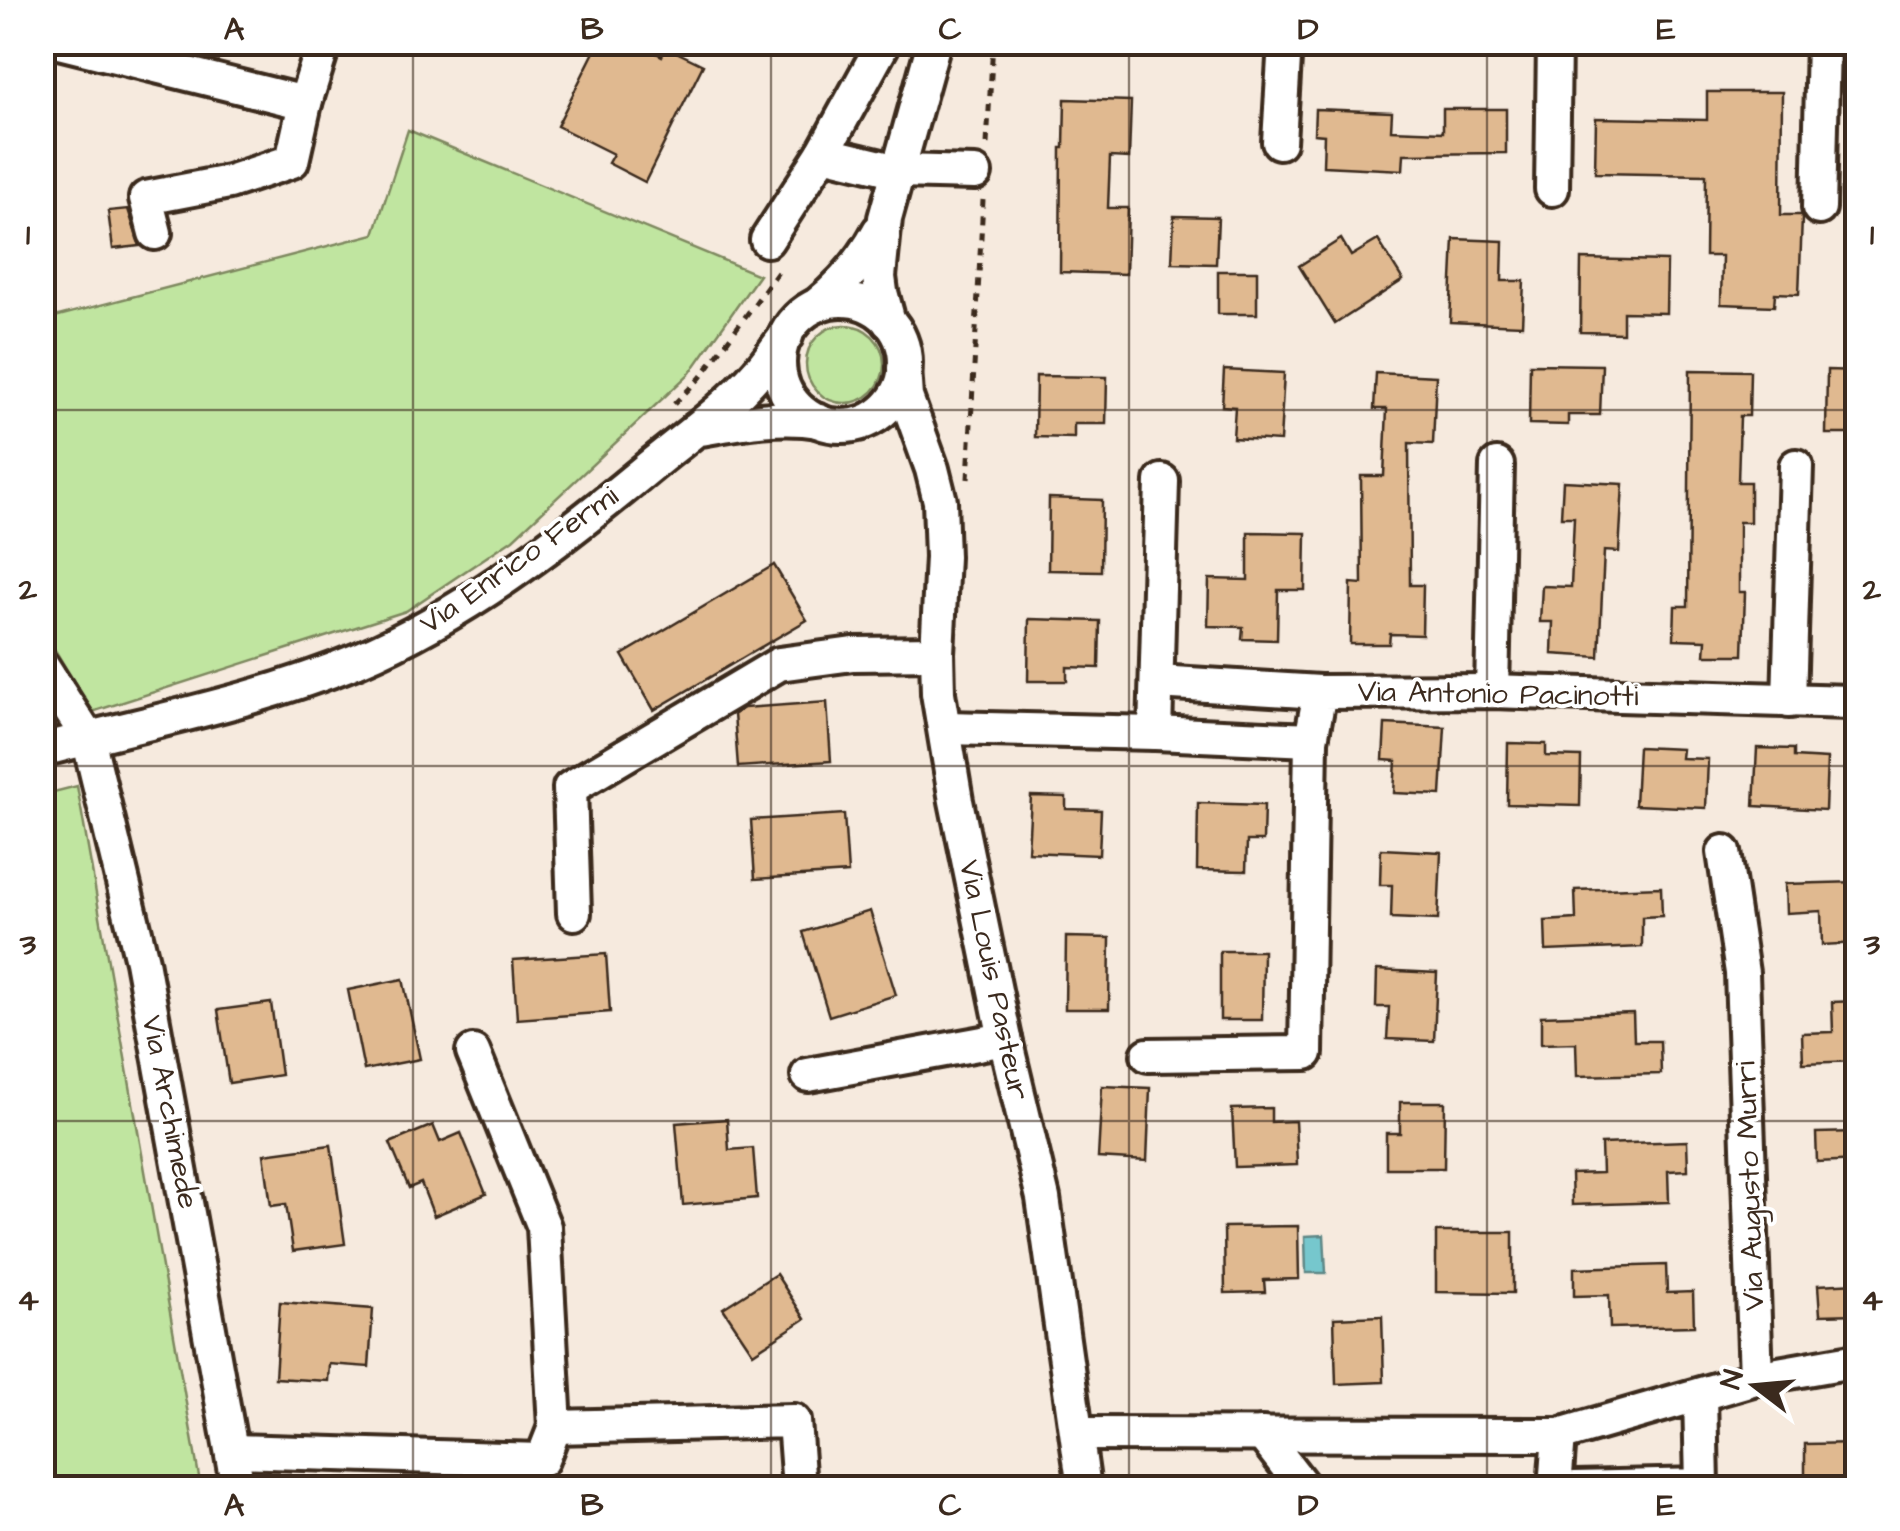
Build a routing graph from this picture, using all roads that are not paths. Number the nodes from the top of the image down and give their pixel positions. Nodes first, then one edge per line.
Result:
1 (59, 42) edge
2 (324, 42) edge
3 (884, 42) edge
4 (934, 42) edge
5 (1285, 42) edge
6 (1554, 42) edge
7 (1822, 42) edge
8 (305, 103) junction
9 (1278, 142) dead end
10 (823, 153) junction
11 (898, 172) junction
12 (981, 179) road end
13 (1552, 189) dead end
14 (1819, 208) dead end
15 (885, 218) junction
16 (155, 234) dead end
17 (775, 253) road end
18 (817, 306) junction
19 (890, 322) junction
20 (786, 336) junction
21 (904, 368) junction
22 (820, 422) junction
23 (858, 424) junction
24 (695, 430) junction
25 (1497, 465) dead end
26 (1796, 466) dead end
27 (932, 469) junction
28 (1162, 481) dead end
29 (937, 653) junction
30 (42, 666) edge
31 (1157, 682) junction
32 (1492, 690) junction
33 (1320, 692) junction
34 (1789, 701) junction
35 (1850, 702) dead end
36 (946, 728) junction
37 (1154, 733) junction
38 (88, 738) junction
39 (1310, 740) junction
40 (42, 750) edge
41 (1724, 852) dead end
42 (574, 913) dead end
43 (1005, 1038) junction
44 (473, 1052) dead end
45 (1148, 1054) dead end
46 (808, 1075) dead end
47 (1858, 1360) edge
48 (1756, 1378) junction
49 (1700, 1395) junction
50 (555, 1427) junction
51 (1077, 1434) junction
52 (1262, 1434) junction
53 (1559, 1436) junction
54 (232, 1451) junction
55 (238, 1488) edge
56 (800, 1488) edge
57 (1084, 1488) edge
58 (1304, 1488) edge
59 (1555, 1488) edge
60 (1576, 1488) edge

1 - 8 street
2 - 8 street
3 - 10 street
4 - 11 street
5 - 9 street
6 - 13 street
7 - 14 street
8 - 16 street
10 - 11 street
10 - 17 street
11 - 12 street
11 - 15 street
15 - 18 street
15 - 19 street
18 - 19 street
18 - 20 street
19 - 21 street
20 - 22 street
20 - 24 street, Via Enrico Fermi
21 - 23 street
21 - 27 street, Via Louis Pasteur
22 - 23 street
22 - 24 street
23 - 27 street
24 - 38 street, Via Enrico Fermi
25 - 32 street
26 - 34 street
27 - 29 street, Via Louis Pasteur
28 - 31 street
29 - 36 street, Via Louis Pasteur
29 - 42 street
30 - 38 street, Via Archimede
31 - 33 street
31 - 37 street
32 - 33 street, Via Antonio Pacinotti
32 - 34 street, Via Antonio Pacinotti
33 - 39 street, Via Antonio Pacinotti
34 - 35 street, Via Antonio Pacinotti
36 - 37 street
36 - 43 street, Via Louis Pasteur
37 - 39 street
38 - 40 street, Via Enrico Fermi
38 - 54 street, Via Archimede
39 - 45 street, Via Antonio Pacinotti
41 - 48 street, Via Augusto Murri
43 - 46 street
43 - 51 street, Via Louis Pasteur
44 - 50 street
47 - 48 street
48 - 49 street
49 - 53 street
49 - 60 street
50 - 54 street
50 - 56 street
51 - 52 street
51 - 57 street, Via Louis Pasteur
52 - 53 street
52 - 58 street
53 - 59 street
54 - 55 street, Via Archimede

